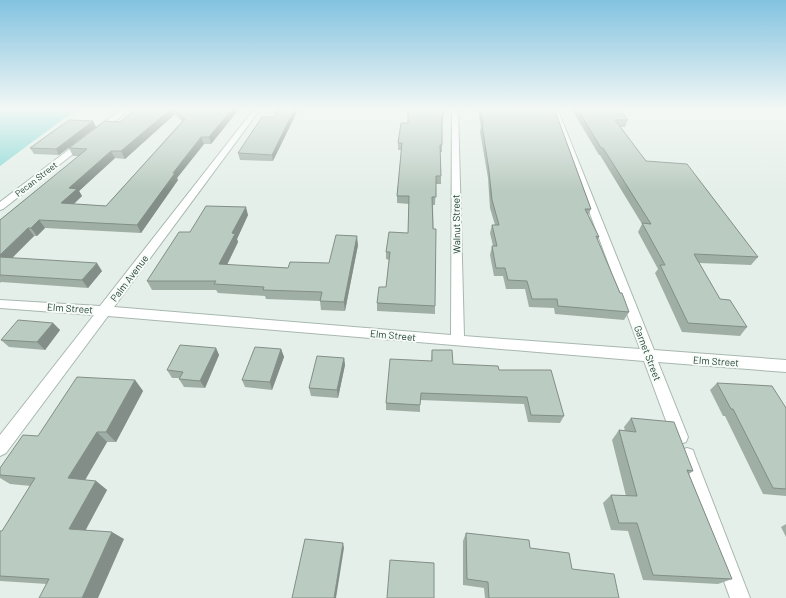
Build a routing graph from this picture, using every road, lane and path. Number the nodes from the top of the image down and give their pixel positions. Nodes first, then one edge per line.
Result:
1 (92, 136) edge
2 (237, 136) edge
3 (454, 136) edge
4 (565, 136) edge
5 (0, 207) edge
6 (0, 304) edge
7 (104, 311) junction
8 (458, 341) junction
9 (649, 356) junction
10 (786, 366) edge
11 (0, 448) edge
12 (740, 598) edge

1 - 5 street, Pecan Street
2 - 7 street, Palm Avenue
3 - 8 street, Walnut Street
4 - 9 street, Garnet Street
6 - 7 street, Elm Street
7 - 8 street, Elm Street
7 - 11 street, Palm Avenue
8 - 9 street, Elm Street
9 - 10 street, Elm Street
9 - 12 street, Garnet Street

